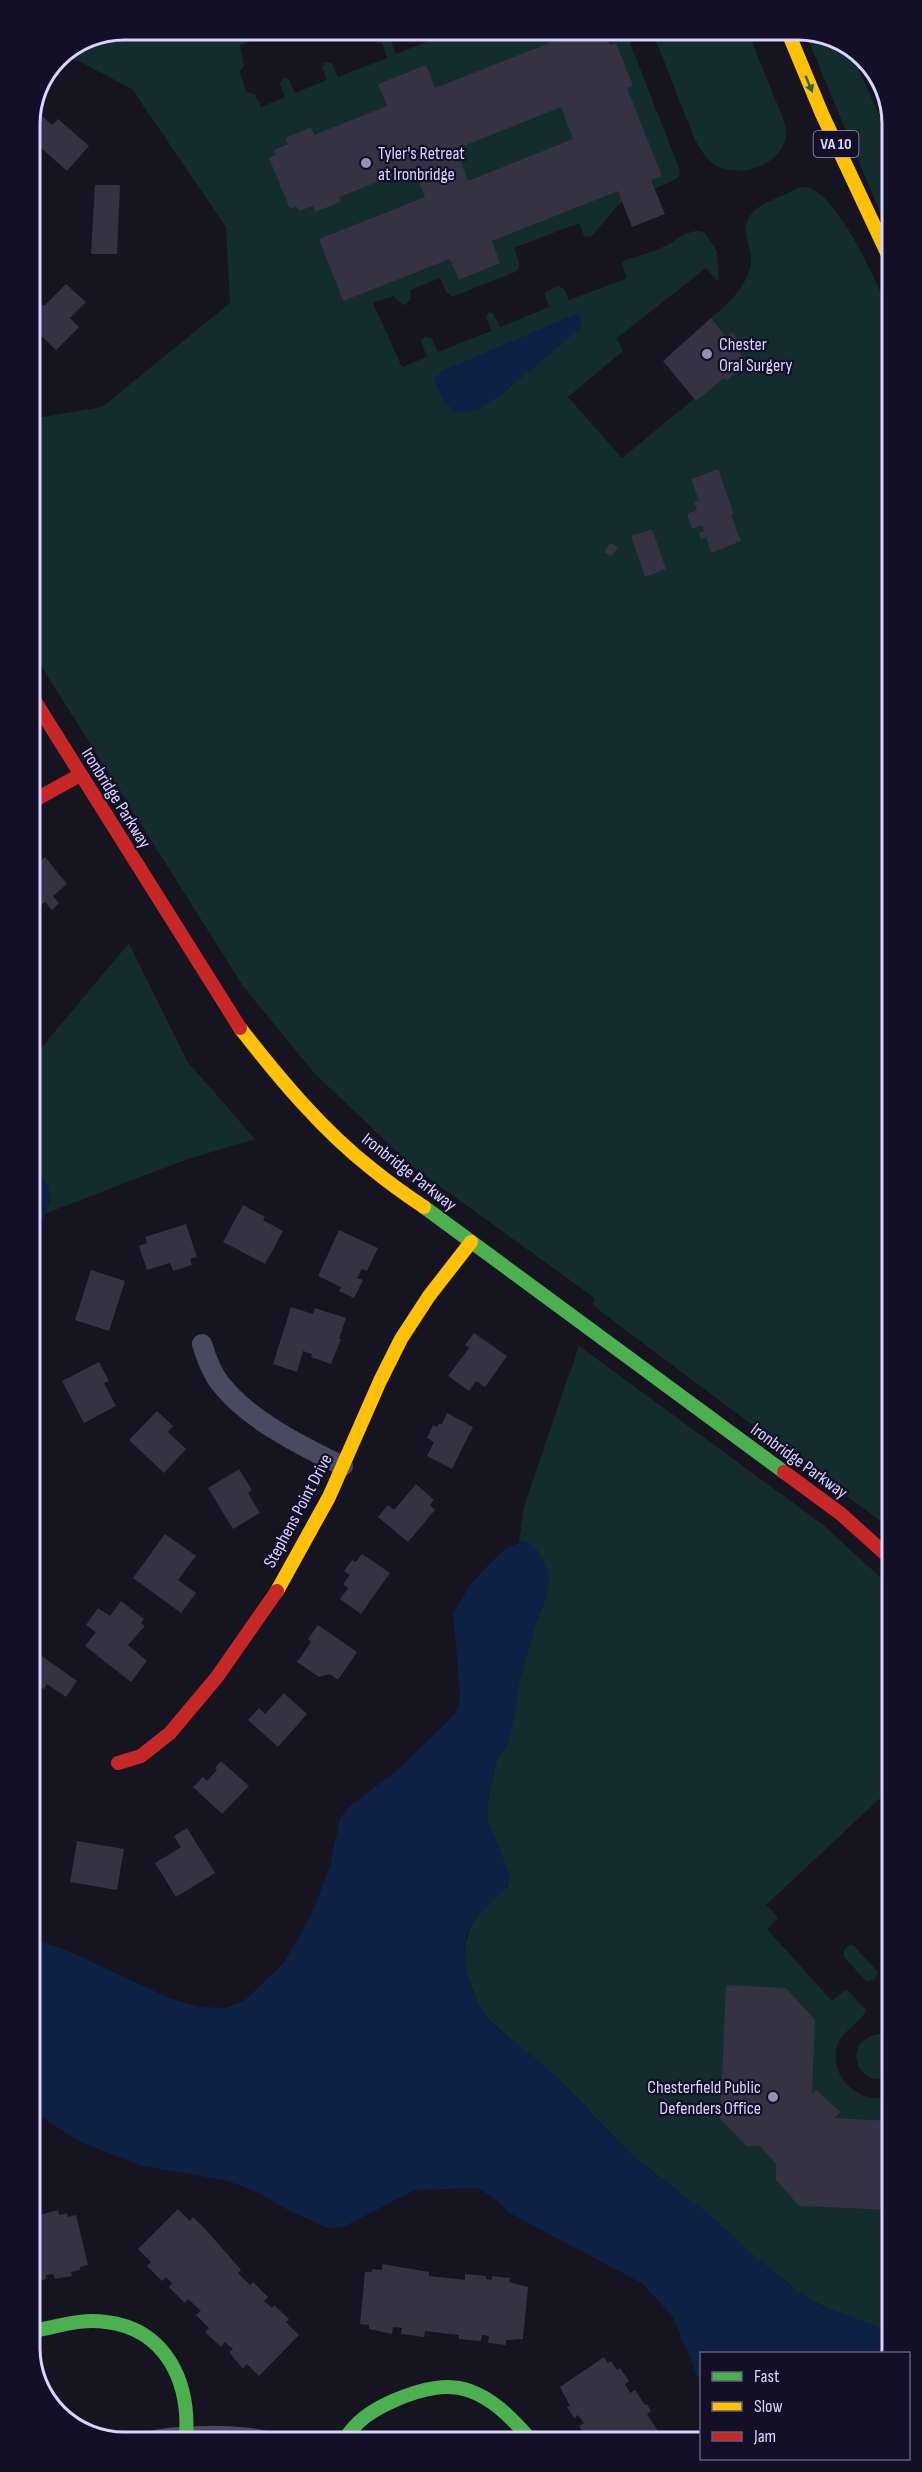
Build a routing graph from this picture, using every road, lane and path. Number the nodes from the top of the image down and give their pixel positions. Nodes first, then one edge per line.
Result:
1 (791, 41) edge
2 (881, 240) edge
3 (41, 711) edge
4 (80, 776) junction
5 (41, 797) edge
6 (471, 1242) junction
7 (202, 1344) dead end
8 (344, 1466) junction
9 (881, 1550) edge
10 (118, 1763) dead end
11 (40, 2330) edge
12 (186, 2431) edge
13 (351, 2431) edge
14 (523, 2432) edge

1 -> 2 street, VA 10
3 - 4 street, Ironbridge Parkway
4 - 5 street
4 - 6 street, Ironbridge Parkway
6 - 8 street, Stephens Point Drive
6 - 9 street, Ironbridge Parkway
7 - 8 street
8 - 10 street, Stephens Point Drive
11 - 12 street
13 - 14 street

